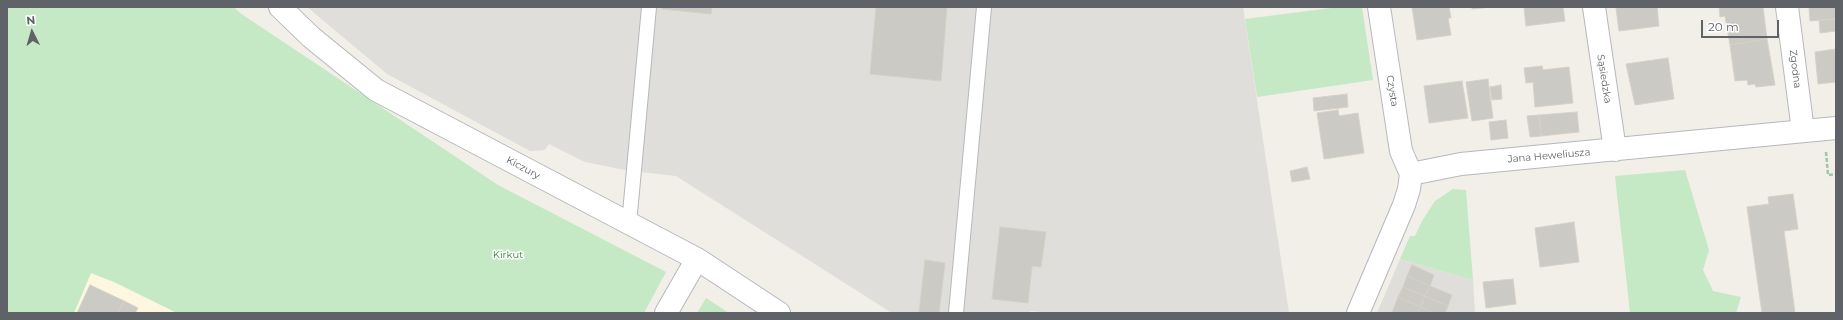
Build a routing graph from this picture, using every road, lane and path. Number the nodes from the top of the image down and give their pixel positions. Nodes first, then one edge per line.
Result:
1 (280, 7) edge
2 (648, 7) edge
3 (984, 7) edge
4 (1379, 7) edge
5 (1594, 7) edge
6 (1787, 7) edge
7 (1836, 128) edge
8 (1803, 132) junction
9 (1615, 150) junction
10 (1826, 150) dead end
11 (1411, 174) junction
12 (1836, 174) edge
13 (629, 224) junction
14 (697, 259) junction
15 (666, 313) edge
16 (779, 313) edge
17 (956, 313) edge
18 (1358, 313) edge

1 - 13 street, Kiczury
2 - 13 lane
3 - 17 lane
4 - 11 street, Czysta
5 - 9 street, Sąsiedzka
6 - 8 street, Zgodna
7 - 8 street, Jana Heweliusza
8 - 9 street, Jana Heweliusza
9 - 11 street, Jana Heweliusza
10 - 12 path
11 - 18 street
13 - 14 street, Kiczury
14 - 15 street
14 - 16 street, Kiczury

